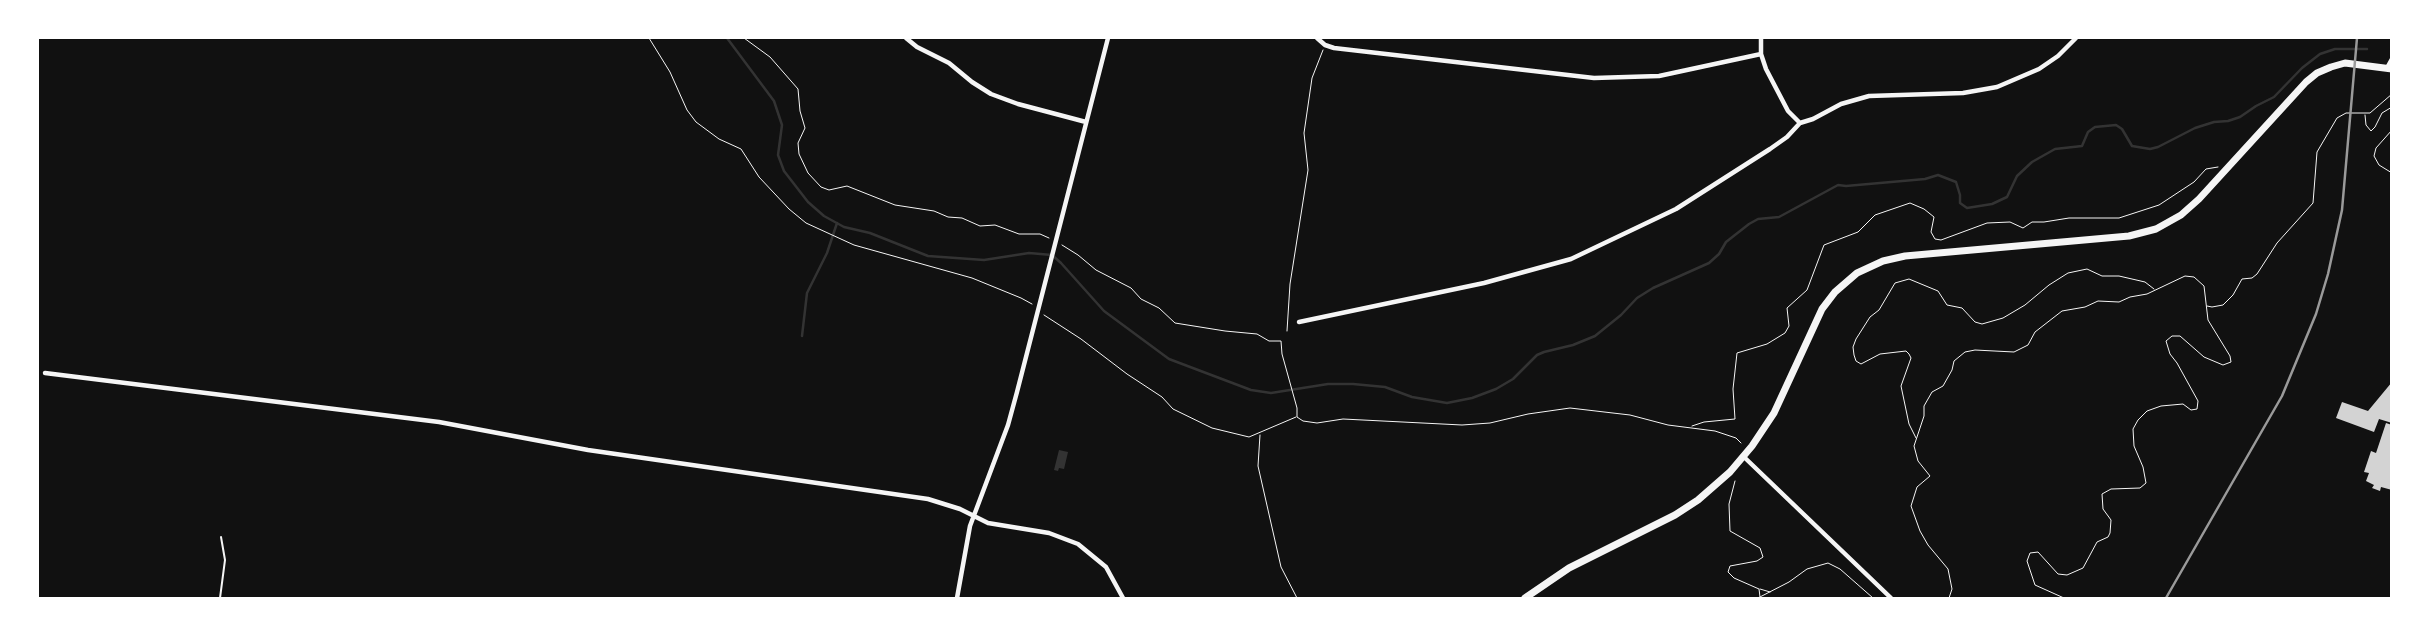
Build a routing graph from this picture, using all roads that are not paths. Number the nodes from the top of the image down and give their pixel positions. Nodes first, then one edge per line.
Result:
1 (906, 38) edge
2 (1108, 38) edge
3 (1761, 38) edge
4 (2076, 38) edge
5 (1319, 39) edge
6 (1760, 54) junction
7 (2392, 59) edge
8 (2389, 68) edge
9 (1086, 122) junction
10 (1800, 123) junction
11 (1299, 322) dead end
12 (45, 373) dead end
13 (1744, 457) junction
14 (973, 516) junction
15 (221, 537) dead end
16 (220, 598) edge
17 (957, 598) edge
18 (1123, 598) edge
19 (1524, 598) edge
20 (1891, 598) edge

1 - 9 street
2 - 9 street
3 - 6 street
4 - 10 street
5 - 6 street
6 - 10 street
7 - 8 street
8 - 13 main road
9 - 14 street
10 - 11 street
12 - 14 street
13 - 19 main road
13 - 20 street
14 - 17 street
14 - 18 street
15 - 16 lane

